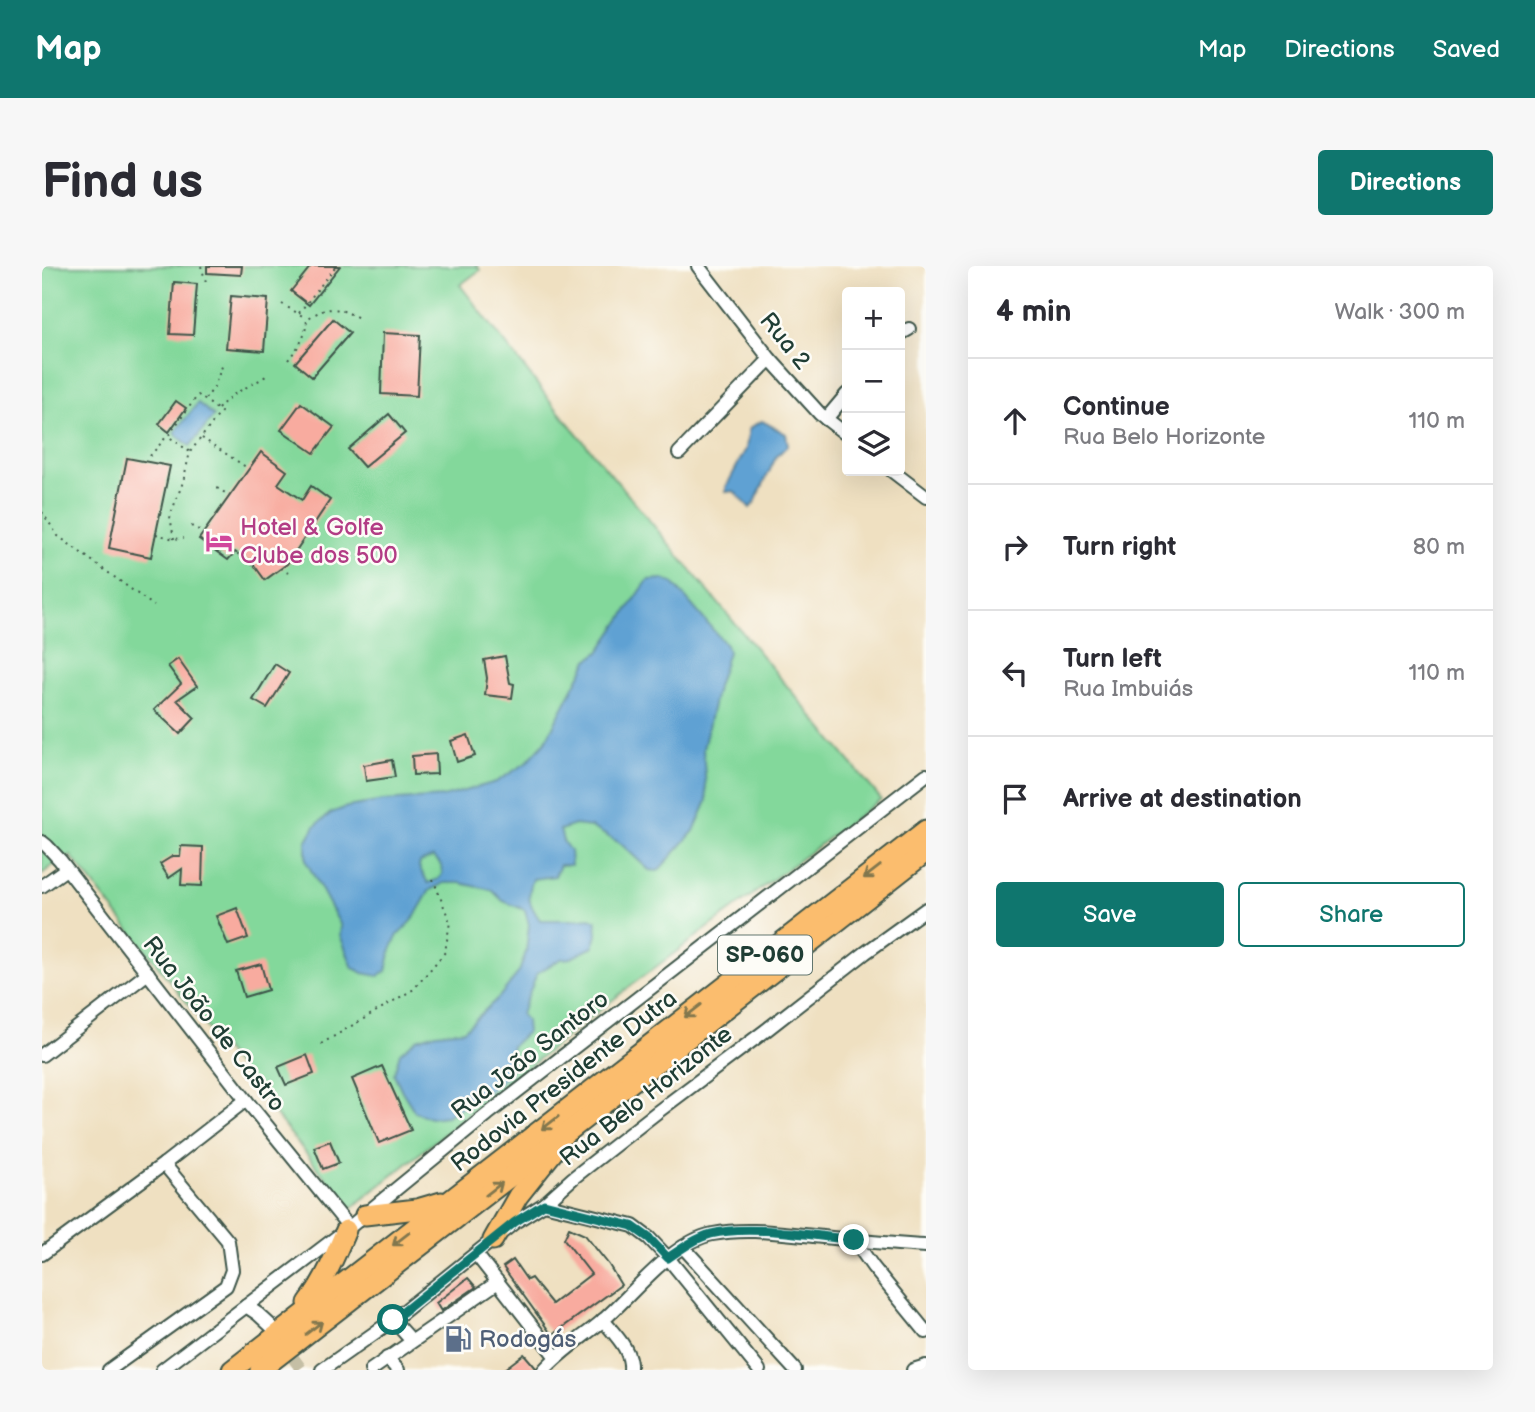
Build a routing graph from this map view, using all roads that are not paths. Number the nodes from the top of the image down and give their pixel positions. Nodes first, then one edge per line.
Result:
1 (698, 266) edge
2 (770, 359) junction
3 (842, 400) edge
4 (826, 419) junction
5 (842, 431) edge
6 (679, 453) dead end
7 (899, 476) edge
8 (926, 497) edge
9 (926, 775) edge
10 (926, 830) edge
11 (45, 844) edge
12 (926, 852) edge
13 (66, 869) junction
14 (42, 886) edge
15 (926, 909) edge
16 (148, 974) junction
17 (42, 1055) edge
18 (246, 1100) junction
19 (569, 1131) junction
20 (164, 1164) junction
21 (455, 1197) junction
22 (544, 1204) junction
23 (365, 1214) junction
24 (347, 1228) junction
25 (493, 1240) junction
26 (854, 1240) junction
27 (926, 1246) edge
28 (683, 1247) junction
29 (42, 1254) edge
30 (476, 1254) junction
31 (668, 1258) junction
32 (498, 1282) junction
33 (246, 1306) junction
34 (296, 1320) junction
35 (393, 1320) junction
36 (603, 1320) junction
37 (271, 1326) dead end
38 (926, 1332) edge
39 (412, 1341) junction
40 (556, 1357) junction
41 (387, 1358) junction
42 (926, 1366) edge
43 (109, 1370) edge
44 (162, 1370) edge
45 (232, 1370) edge
46 (260, 1370) edge
47 (322, 1370) edge
48 (371, 1370) edge
49 (398, 1370) edge
50 (544, 1370) edge
51 (630, 1370) edge
52 (759, 1370) edge
53 (795, 1370) edge
54 (913, 1370) edge

1 - 2 street, Rua 2
2 - 4 street, Rua 2
2 - 6 street
3 - 4 street
4 - 5 street, Rua 2
7 - 8 street
9 - 23 street, Rua João Santoro
10 -> 21 highway, Rodovia Presidente Dutra / SP-060
11 - 13 street, Rua João de Castro
12 - 19 highway, Rodovia Presidente Dutra / SP-060
13 - 14 street
13 - 16 street, Rua João de Castro
15 - 22 street, Rua Belo Horizonte
16 - 17 street
16 - 18 street, Rua João de Castro
18 - 20 street
18 - 24 street, Rua João de Castro
19 - 25 highway
46 -> 19 highway, Rodovia Presidente Dutra / SP-060
20 - 29 street
20 - 43 street
21 - 23 highway
21 -> 34 highway, Rodovia Presidente Dutra / SP-060
22 - 25 street, Rua Belo Horizonte
22 - 31 street
23 - 24 street, Rua João Santoro
24 - 33 street, Rua João Santoro
24 - 34 highway
25 - 30 street, Rua Belo Horizonte
26 - 27 street
26 - 28 street
26 - 38 street
28 - 31 street
28 - 53 street
30 - 32 street
30 - 35 street, Rua Belo Horizonte
31 - 36 street
31 - 52 street
32 - 39 street
32 - 40 street
33 - 37 street
33 - 44 street, Rua João Santoro
34 - 45 highway, Rodovia Presidente Dutra / SP-060
35 - 39 street
35 - 47 street, Rua Belo Horizonte
36 - 40 street
36 - 51 street
39 - 41 street
40 - 50 street
41 - 48 street
41 - 49 street
42 - 54 street

